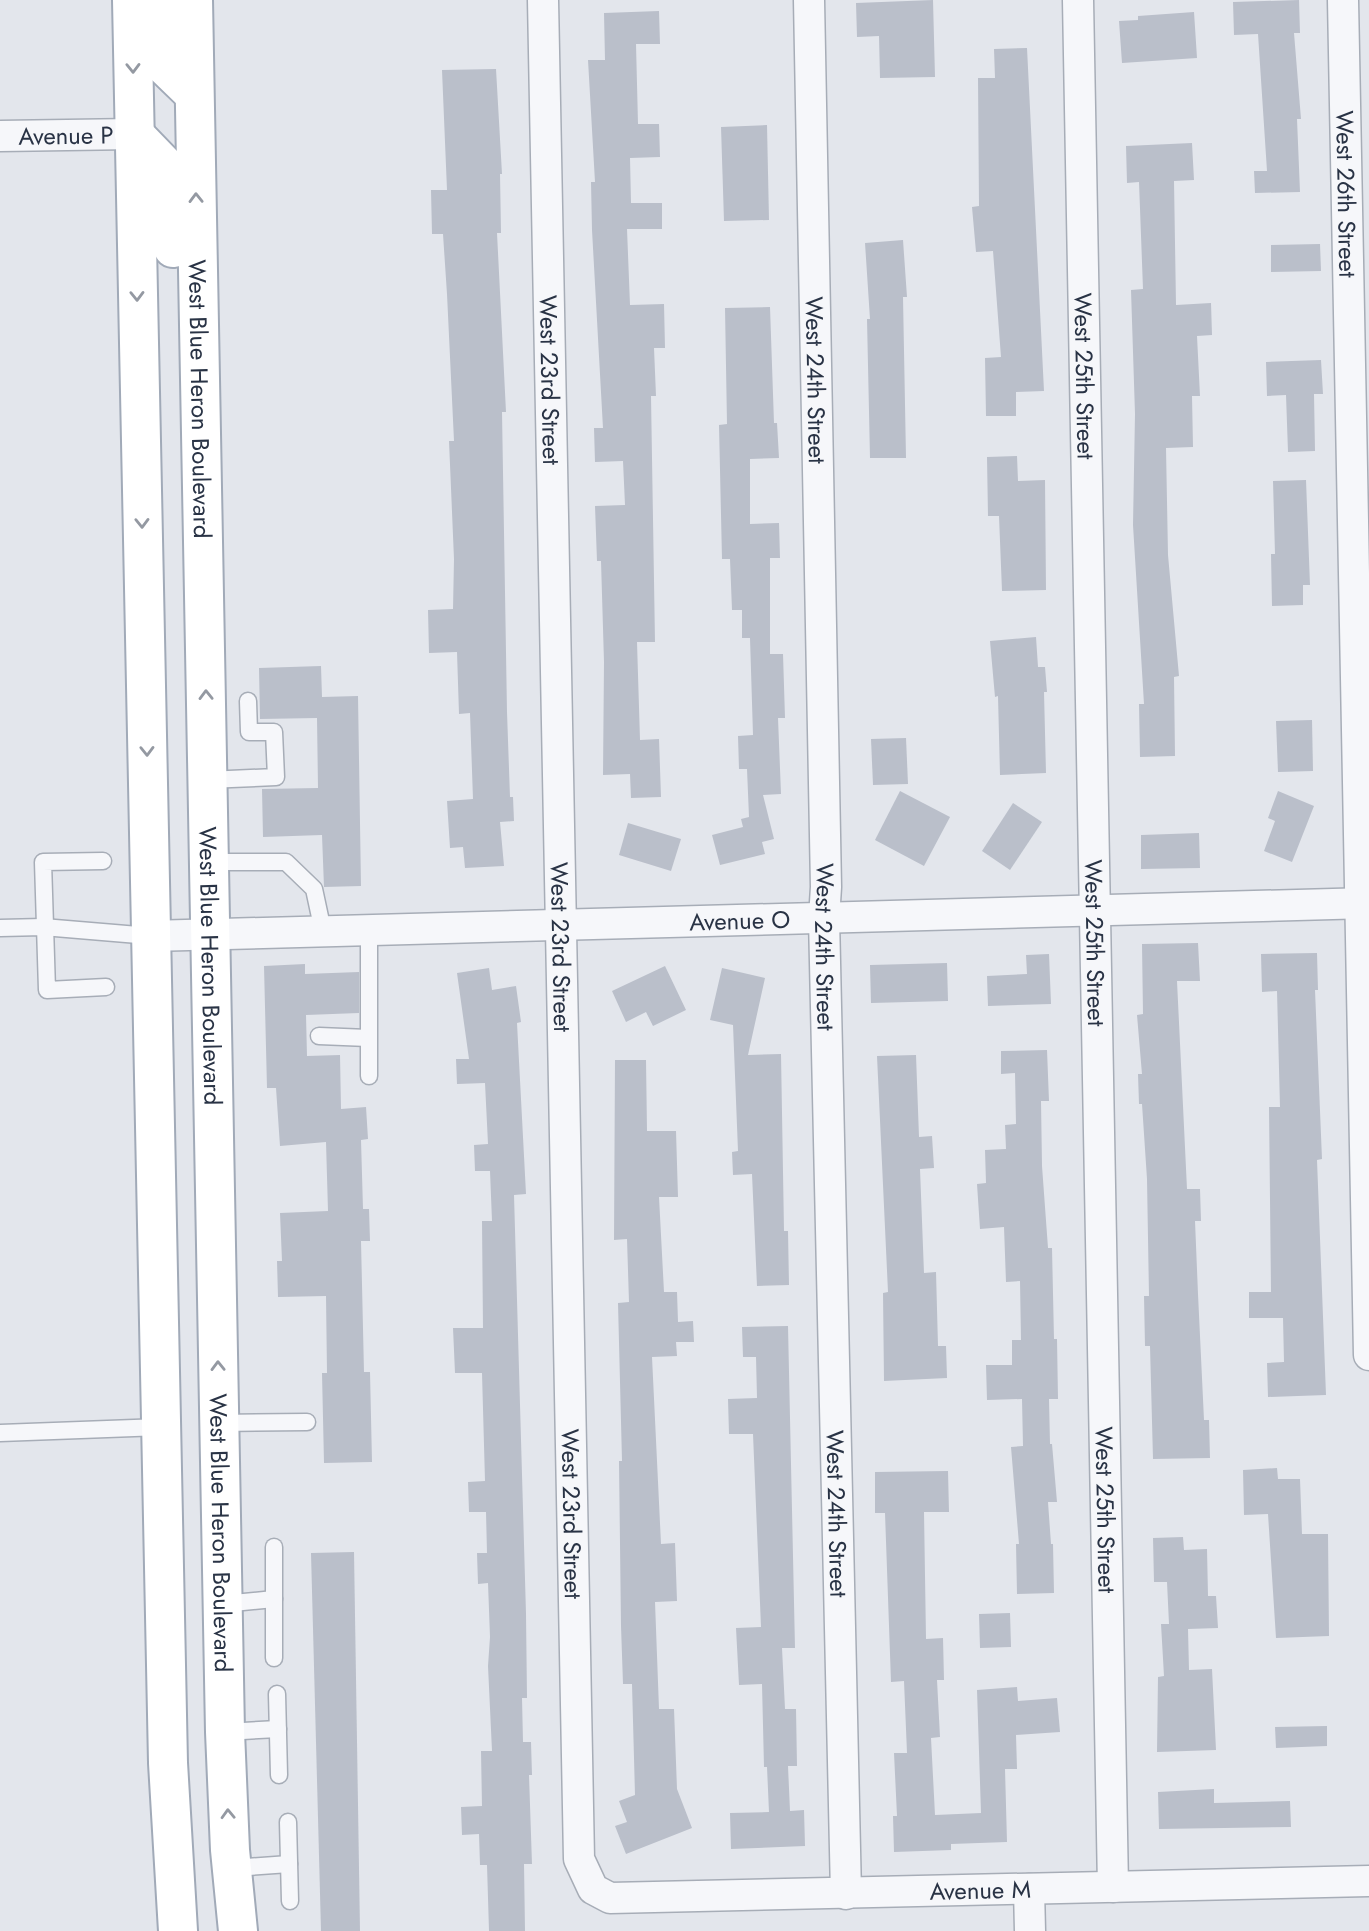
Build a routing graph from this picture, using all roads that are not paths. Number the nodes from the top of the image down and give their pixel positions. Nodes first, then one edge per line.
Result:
1 (132, 0) edge
2 (163, 0) edge
3 (193, 0) edge
4 (544, 0) edge
5 (809, 0) edge
6 (1078, 0) edge
7 (1343, 0) edge
8 (194, 94) junction
9 (134, 134) junction
10 (0, 136) edge
11 (200, 426) junction
12 (248, 701) dead end
13 (207, 780) junction
14 (103, 861) dead end
15 (209, 862) junction
16 (1365, 903) edge
17 (1094, 910) junction
18 (824, 918) junction
19 (561, 924) junction
20 (43, 927) junction
21 (0, 928) edge
22 (369, 929) junction
23 (323, 931) junction
24 (211, 934) junction
25 (150, 936) junction
26 (106, 987) dead end
27 (319, 1036) dead end
28 (368, 1038) junction
29 (369, 1076) dead end
30 (1369, 1355) edge
31 (307, 1422) dead end
32 (219, 1423) junction
33 (161, 1427) junction
34 (0, 1433) edge
35 (274, 1547) dead end
36 (274, 1599) junction
37 (223, 1604) junction
38 (274, 1658) dead end
39 (277, 1694) dead end
40 (278, 1729) junction
41 (225, 1732) junction
42 (279, 1774) dead end
43 (288, 1822) dead end
44 (289, 1864) junction
45 (232, 1868) junction
46 (1369, 1881) edge
47 (1113, 1887) junction
48 (593, 1889) joint
49 (1029, 1889) junction
50 (846, 1894) junction
51 (290, 1901) dead end
52 (178, 1931) edge
53 (238, 1931) edge
54 (1030, 1931) edge

1 -> 9 main road
2 - 8 main road
3 - 8 main road, West Blue Heron Boulevard
4 - 19 street, West 23rd Street
5 - 18 street, West 24th Street
6 - 17 street, West 25th Street
7 - 16 street, West 26th Street
11 -> 8 main road, West Blue Heron Boulevard
9 - 10 street, Avenue P
9 - 11 main road
9 -> 25 main road
13 -> 11 main road, West Blue Heron Boulevard
12 - 13 lane
13 - 15 main road, West Blue Heron Boulevard
14 - 20 lane
15 - 23 lane
15 - 24 main road, West Blue Heron Boulevard
16 - 17 street, Avenue O
16 - 30 street, West 26th Street
17 - 18 street, Avenue O
17 - 47 street, West 25th Street
18 - 19 street, Avenue O
18 - 50 street, West 24th Street
19 - 22 street, Avenue O
19 - 48 street, West 23rd Street
20 - 21 lane
20 - 25 lane
20 - 26 lane
22 - 23 street, Avenue O
22 - 28 lane
23 - 24 street, Avenue O
24 - 25 street, Avenue O
32 -> 24 main road, West Blue Heron Boulevard
25 - 33 main road
27 - 28 lane
28 - 29 lane
31 - 32 lane
32 - 37 main road, West Blue Heron Boulevard
33 - 34 lane
33 - 52 main road
35 - 36 lane
36 - 37 lane
36 - 38 lane
37 - 41 main road, West Blue Heron Boulevard
39 - 40 lane
40 - 41 lane
40 - 42 lane
45 -> 41 main road, West Blue Heron Boulevard
43 - 44 lane
44 - 45 lane
44 - 51 lane
45 - 53 main road, West Blue Heron Boulevard
46 - 47 street, Avenue M
47 - 49 street, Avenue M
48 - 50 street, Avenue M
49 - 50 street, Avenue M
49 - 54 street

